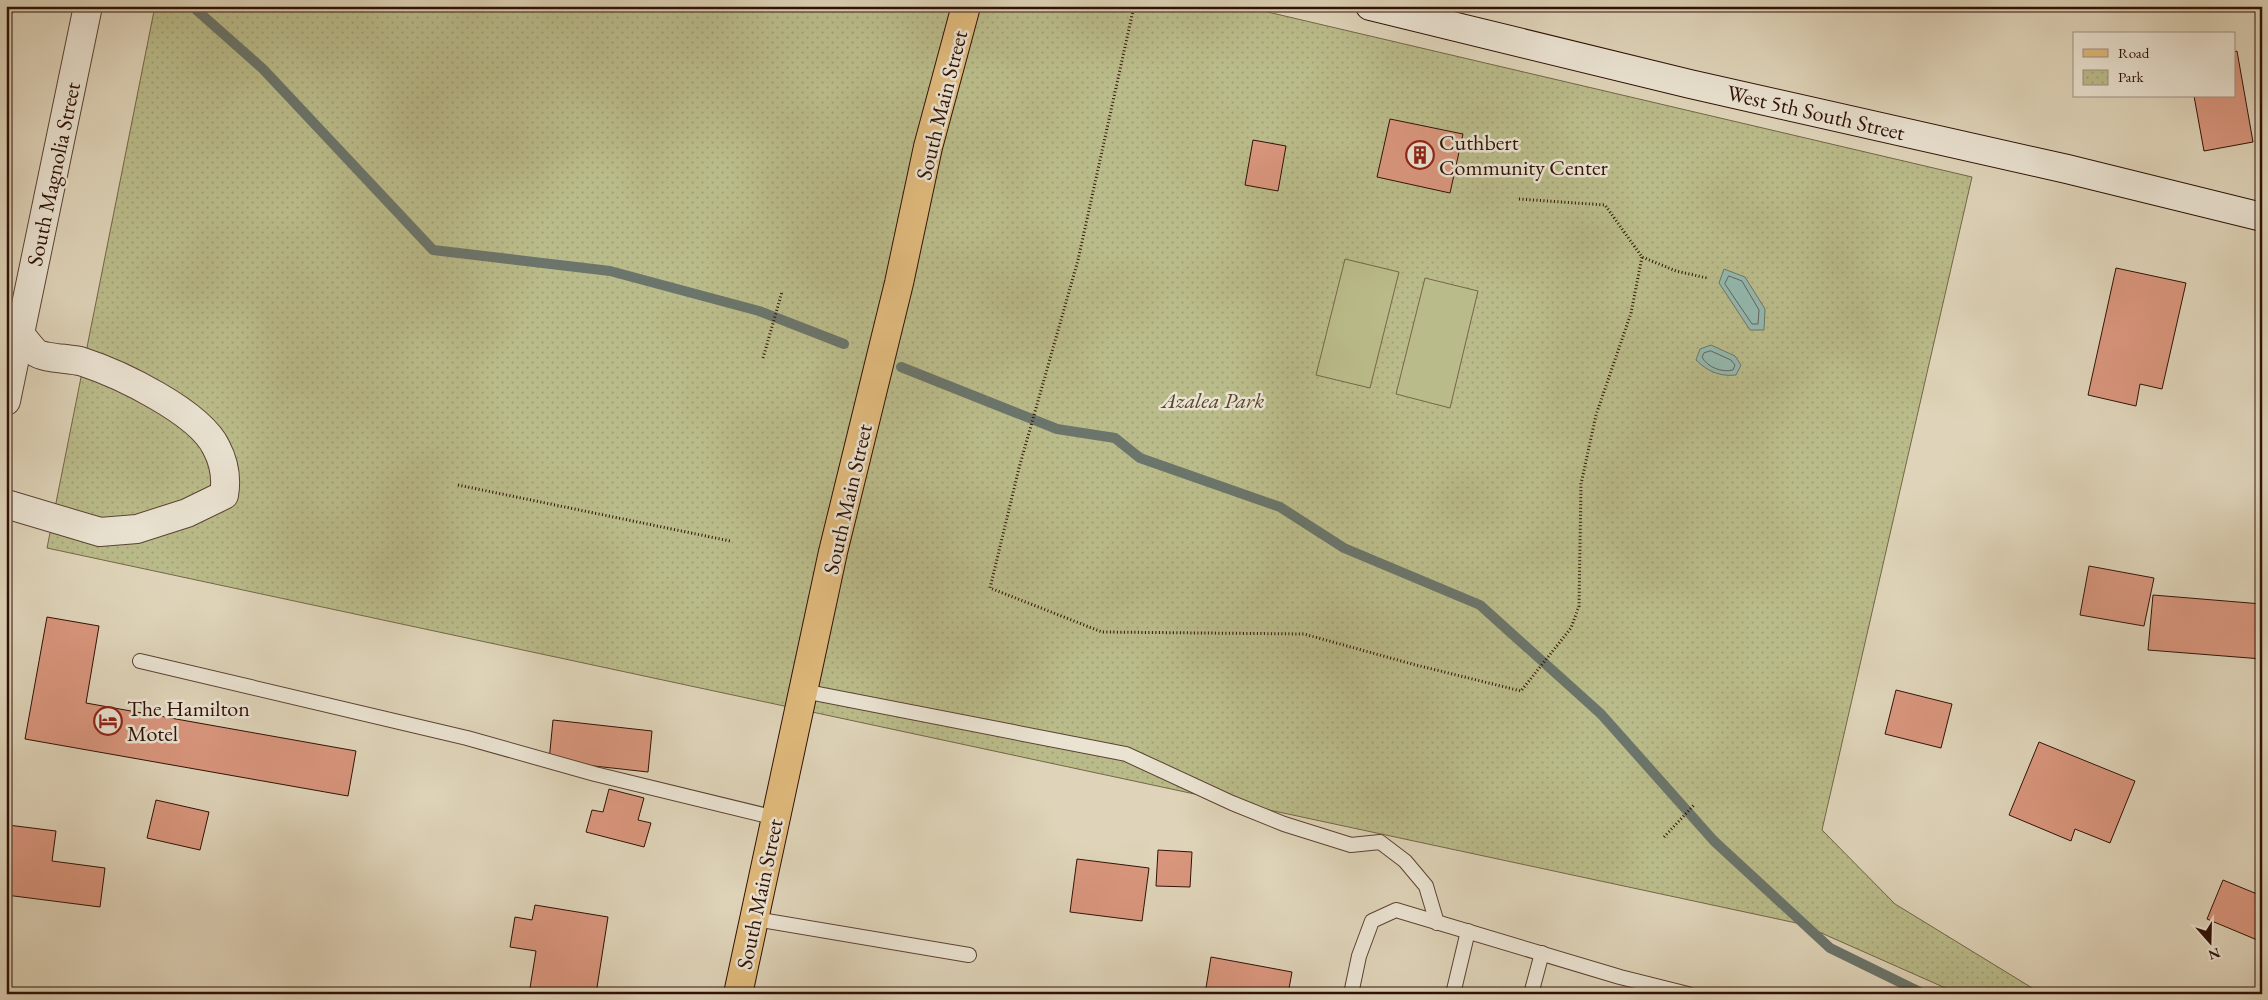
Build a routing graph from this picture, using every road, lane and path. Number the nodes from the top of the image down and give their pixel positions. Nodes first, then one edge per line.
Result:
1 (13, 6) edge
2 (966, 6) edge
3 (1134, 6) edge
4 (1370, 6) edge
5 (86, 14) edge
6 (10, 17) dead end
7 (1519, 199) dead end
8 (2262, 217) edge
9 (1642, 257) junction
10 (1707, 278) dead end
11 (782, 292) dead end
12 (20, 334) junction
13 (763, 358) dead end
14 (6, 401) edge
15 (458, 485) dead end
16 (6, 504) edge
17 (730, 540) dead end
18 (140, 661) dead end
19 (803, 691) junction
20 (1694, 805) dead end
21 (776, 818) junction
22 (1664, 837) dead end
23 (755, 919) junction
24 (1437, 923) junction
25 (1468, 932) junction
26 (1542, 953) junction
27 (969, 955) dead end
28 (738, 994) edge
29 (1351, 994) edge
30 (1453, 994) edge
31 (1531, 994) edge
32 (1688, 994) edge

1 - 6 path
2 - 19 main road, South Main Street
3 - 9 path
4 - 8 street, West 5th South Street
5 - 12 street, South Magnolia Street
7 - 9 path
9 - 10 path
11 - 13 path
12 - 14 street, South Magnolia Street
12 - 16 street
15 - 17 path
18 - 21 lane
19 - 21 main road, South Main Street
19 - 24 lane
20 - 22 path
21 - 23 main road, South Main Street
23 - 27 lane
23 - 28 main road, South Main Street
24 - 25 lane
24 - 29 lane
25 - 26 lane
25 - 30 lane
26 - 31 lane
26 - 32 lane

